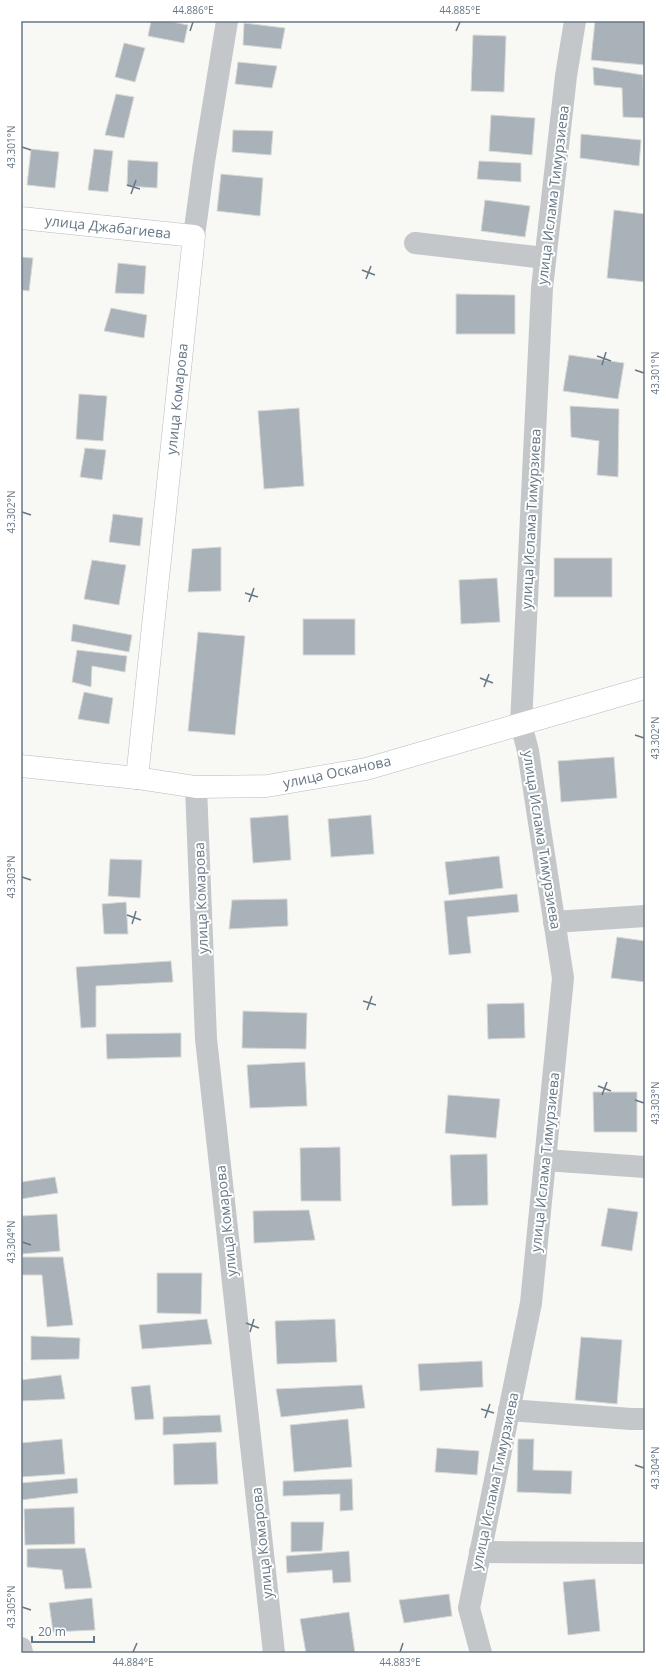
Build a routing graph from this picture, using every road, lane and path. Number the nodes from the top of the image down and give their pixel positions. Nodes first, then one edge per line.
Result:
1 (227, 21) edge
2 (575, 21) edge
3 (21, 218) edge
4 (194, 236) junction
5 (415, 243) dead end
6 (545, 258) junction
7 (645, 688) edge
8 (521, 724) junction
9 (21, 766) edge
10 (137, 778) junction
11 (196, 787) junction
12 (645, 916) edge
13 (554, 922) junction
14 (545, 1160) junction
15 (645, 1167) edge
16 (509, 1410) junction
17 (645, 1419) edge
18 (480, 1552) junction
19 (645, 1553) edge
20 (21, 1648) edge
21 (22, 1653) edge
22 (274, 1653) edge
23 (481, 1653) edge

1 - 4 street, улица Комарова
2 - 6 street, улица Ислама Тимурзиева
3 - 4 main road, улица Джабагиева
4 - 10 main road, улица Комарова
5 - 6 street
6 - 8 street, улица Ислама Тимурзиева
7 - 8 main road, улица Осканова
8 - 11 main road, улица Осканова
8 - 13 street, улица Ислама Тимурзиева
9 - 10 main road, улица Осканова
10 - 11 main road, улица Осканова
11 - 22 street, улица Комарова
12 - 13 street
13 - 14 street, улица Ислама Тимурзиева
14 - 15 street
14 - 16 street, улица Ислама Тимурзиева
16 - 17 street
16 - 18 street, улица Ислама Тимурзиева
18 - 19 street
18 - 23 street, улица Ислама Тимурзиева
20 - 21 street

